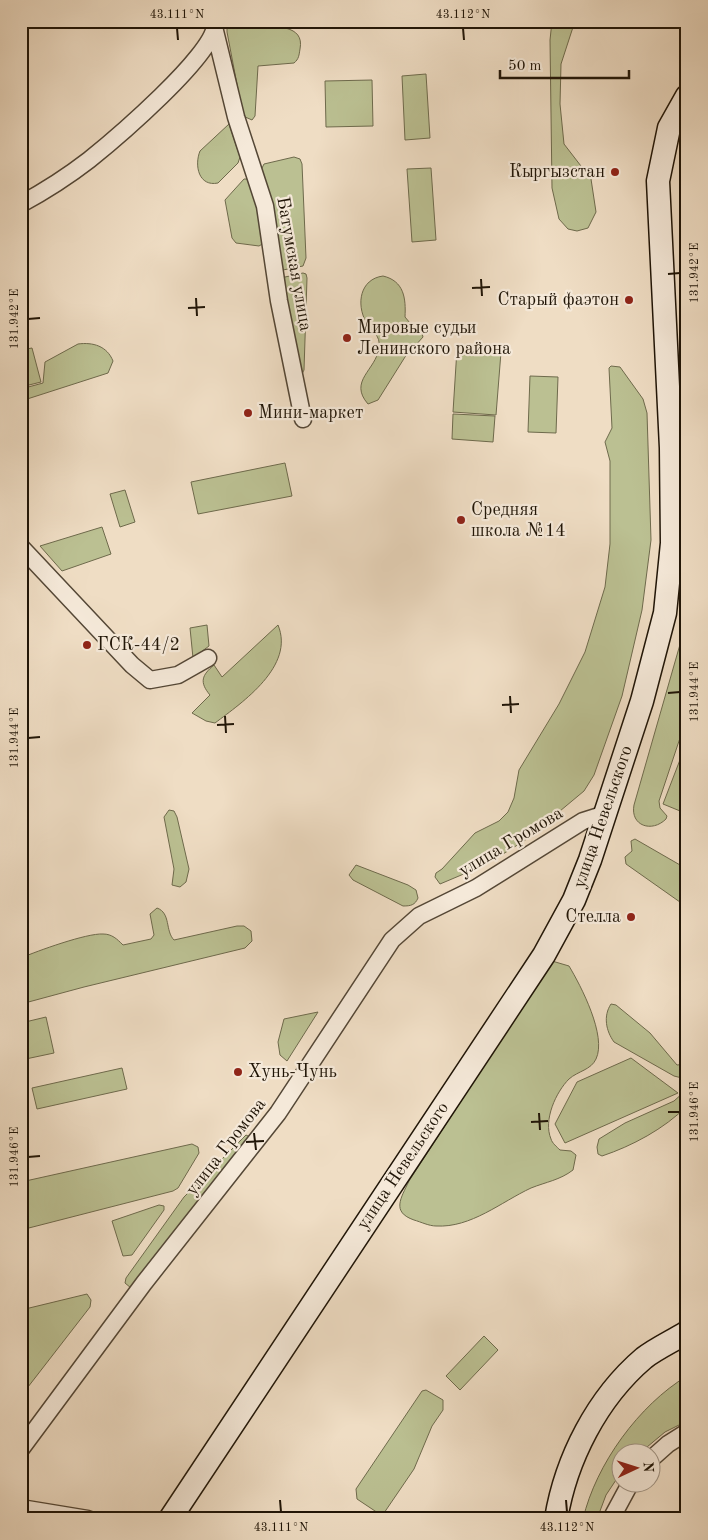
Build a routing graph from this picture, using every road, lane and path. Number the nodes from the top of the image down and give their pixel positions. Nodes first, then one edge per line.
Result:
1 (215, 26) edge
2 (687, 96) edge
3 (21, 204) edge
4 (303, 419) dead end
5 (21, 547) edge
6 (208, 658) dead end
7 (605, 814) junction
8 (687, 1332) edge
9 (687, 1432) edge
10 (21, 1450) edge
11 (660, 1451) edge
12 (625, 1492) edge
13 (21, 1508) edge
14 (88, 1519) edge
15 (170, 1519) edge
16 (556, 1519) edge
17 (610, 1519) edge

1 - 3 street
1 - 4 street, Батумская улица
2 - 7 main road, улица Невельского
5 - 6 street
7 - 10 street, улица Громова
7 - 15 main road, улица Невельского
8 - 16 main road
9 - 11 street
12 - 17 street
13 - 14 street

